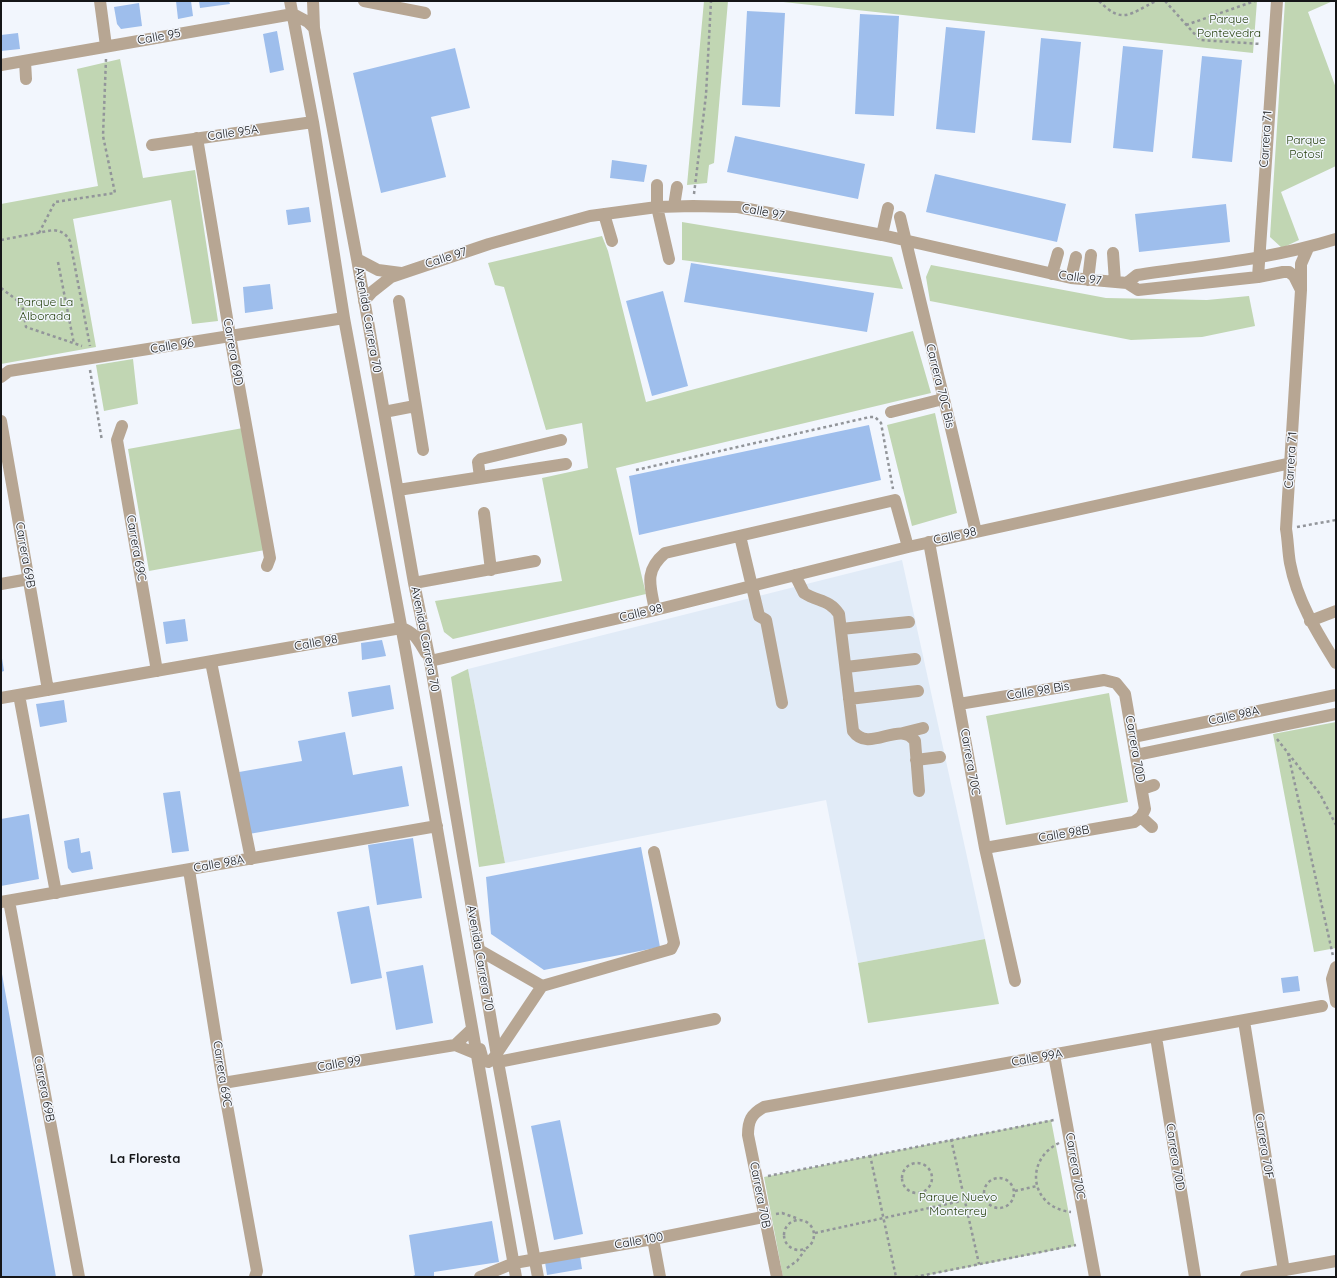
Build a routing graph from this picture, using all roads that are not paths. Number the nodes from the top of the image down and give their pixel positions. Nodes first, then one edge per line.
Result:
1 (100, 1) edge
2 (290, 1) edge
3 (314, 1) edge
4 (364, 1) edge
5 (1277, 1) edge
6 (425, 13) dead end
7 (293, 14) junction
8 (314, 28) junction
9 (106, 46) junction
10 (25, 60) junction
11 (1, 64) edge
12 (26, 78) dead end
13 (313, 122) junction
14 (197, 138) junction
15 (152, 145) dead end
16 (657, 185) dead end
17 (677, 187) dead end
18 (674, 206) junction
19 (657, 207) junction
20 (888, 208) dead end
21 (604, 214) junction
22 (900, 217) dead end
23 (882, 235) junction
24 (1336, 239) edge
25 (904, 240) junction
26 (612, 241) dead end
27 (1308, 248) junction
28 (1058, 253) dead end
29 (1113, 253) dead end
30 (1091, 255) dead end
31 (1076, 257) dead end
32 (1259, 258) junction
33 (357, 259) junction
34 (669, 259) dead end
35 (402, 273) junction
36 (1052, 274) junction
37 (1258, 277) junction
38 (1071, 278) junction
39 (1088, 280) junction
40 (1121, 282) junction
41 (1301, 290) junction
42 (364, 301) junction
43 (398, 301) dead end
44 (344, 318) junction
45 (230, 336) junction
46 (1, 377) edge
47 (943, 399) junction
48 (415, 406) junction
49 (384, 412) junction
50 (891, 412) dead end
51 (1, 421) edge
52 (122, 426) dead end
53 (561, 440) dead end
54 (423, 450) dead end
55 (1291, 463) junction
56 (566, 464) dead end
57 (480, 477) junction
58 (398, 490) junction
59 (484, 513) dead end
60 (976, 532) junction
61 (740, 536) junction
62 (930, 542) junction
63 (908, 547) junction
64 (535, 561) dead end
65 (267, 566) dead end
66 (492, 570) junction
67 (795, 575) junction
68 (29, 579) junction
69 (1, 584) edge
70 (414, 584) junction
71 (751, 586) junction
72 (655, 610) junction
73 (1336, 611) edge
74 (1310, 621) junction
75 (909, 622) dead end
76 (401, 628) junction
77 (841, 629) junction
78 (915, 659) dead end
79 (430, 661) junction
80 (211, 662) junction
81 (1336, 662) edge
82 (846, 667) junction
83 (157, 671) junction
84 (1116, 683) joint
85 (48, 690) junction
86 (918, 691) dead end
87 (20, 694) junction
88 (1336, 695) edge
89 (1, 698) edge
90 (850, 699) junction
91 (782, 703) dead end
92 (959, 704) junction
93 (1336, 714) edge
94 (924, 728) dead end
95 (903, 733) junction
96 (1133, 737) junction
97 (1136, 755) junction
98 (940, 757) dead end
99 (916, 760) junction
100 (1154, 785) dead end
101 (1142, 789) junction
102 (919, 791) dead end
103 (1141, 817) junction
104 (437, 826) junction
105 (1152, 827) dead end
106 (985, 848) junction
107 (654, 852) dead end
108 (251, 859) junction
109 (189, 870) junction
110 (56, 893) junction
111 (5, 902) edge
112 (479, 950) junction
113 (1335, 967) edge
114 (1015, 981) dead end
115 (542, 986) junction
116 (1336, 1002) edge
117 (1322, 1006) dead end
118 (715, 1019) dead end
119 (1244, 1021) junction
120 (472, 1029) junction
121 (1156, 1037) junction
122 (455, 1044) junction
123 (477, 1054) junction
124 (1054, 1055) junction
125 (498, 1058) junction
126 (223, 1083) junction
127 (753, 1114) joint
128 (768, 1216) junction
129 (653, 1239) junction
130 (535, 1260) junction
131 (1336, 1261) edge
132 (514, 1263) junction
133 (1284, 1271) junction
134 (781, 1273) edge
135 (79, 1277) edge
136 (255, 1277) edge
137 (480, 1277) edge
138 (516, 1277) edge
139 (538, 1277) edge
140 (660, 1277) edge
141 (1095, 1277) edge
142 (1195, 1277) edge
143 (1246, 1277) edge

1 - 9 street
2 - 7 street, Avenida Carrera 70
3 - 8 street, Avenida Carrera 70
4 - 6 street
5 - 32 street, Carrera 71
7 - 8 street
7 - 9 street, Calle 95
7 - 13 street, Avenida Carrera 70
8 - 33 street, Avenida Carrera 70
9 - 10 street, Calle 95
10 - 11 street, Calle 95
10 - 12 street
13 - 14 street, Calle 95A
13 - 44 street, Avenida Carrera 70
14 - 15 street, Calle 95A
14 - 45 street, Carrera 69D
16 - 19 street
17 - 18 street
18 - 19 street, Calle 97
18 - 23 street, Calle 97
19 - 21 street, Calle 97
19 - 34 street
20 - 23 street
21 - 26 street
21 - 35 street, Calle 97
22 - 25 street, Carrera 70C Bis
23 - 25 street, Calle 97
24 - 27 street
25 - 36 street, Calle 97
25 - 47 street, Carrera 70C Bis
27 - 32 street
27 - 41 street, Carrera 71
28 - 36 street
29 - 40 street
30 - 39 street
31 - 38 street
32 - 37 street, Carrera 71
32 - 40 street
33 - 35 street, Calle 97
33 - 42 street, Avenida Carrera 70
35 - 42 street, Calle 97
36 - 38 street, Calle 97
37 - 40 street, Calle 97
37 - 41 street, Calle 97
38 - 39 street, Calle 97
39 - 40 street, Calle 97
41 - 55 street, Carrera 71
42 - 49 street, Avenida Carrera 70
43 - 48 street
44 - 45 street, Calle 96
44 - 76 street, Avenida Carrera 70
45 - 46 street, Calle 96
45 - 65 street, Carrera 69D
47 - 50 street
47 - 60 street, Carrera 70C Bis
48 - 49 street
48 - 54 street
49 - 58 street, Avenida Carrera 70
51 - 68 street, Carrera 69B
52 - 83 street, Carrera 69C
53 - 57 street
55 - 60 street, Calle 98
55 - 74 street, Carrera 71
56 - 57 street
57 - 58 street
58 - 70 street, Avenida Carrera 70
59 - 66 street
60 - 62 street, Calle 98
61 - 63 street
61 - 71 street
61 - 72 street
62 - 63 street, Calle 98
62 - 92 street, Carrera 70C
63 - 67 street, Calle 98
64 - 66 street
66 - 70 street
67 - 71 street, Calle 98
67 - 77 street
68 - 69 street
68 - 85 street, Carrera 69B
70 - 79 street, Avenida Carrera 70
71 - 72 street, Calle 98
71 - 91 street
72 - 79 street, Calle 98
73 - 74 street
74 - 81 street, Carrera 71
75 - 77 street
76 - 79 street
76 - 80 street, Calle 98
76 - 104 street, Avenida Carrera 70
77 - 82 street
78 - 82 street
79 - 112 street, Avenida Carrera 70
80 - 83 street, Calle 98
80 - 108 street
82 - 90 street
83 - 85 street, Calle 98
84 - 92 street, Calle 98 Bis
84 - 96 street, Carrera 70D
85 - 87 street, Calle 98
86 - 90 street
87 - 89 street, Calle 98
87 - 110 street
88 - 96 street, Calle 98A
90 - 95 street
92 - 106 street, Carrera 70C
93 - 97 street, Calle 98A
94 - 95 street
95 - 99 street
96 - 97 street, Carrera 70D
97 - 101 street, Carrera 70D
98 - 99 street
99 - 102 street
100 - 101 street
101 - 103 street, Carrera 70D
103 - 105 street
103 - 106 street, Calle 98B
104 - 108 street, Calle 98A
104 - 120 street, Avenida Carrera 70
106 - 114 street, Carrera 70C
107 - 115 street
108 - 109 street, Calle 98A
109 - 110 street, Calle 98A
109 - 126 street, Carrera 69C
110 - 111 street, Calle 98A
111 - 135 street, Carrera 69B
112 - 115 street
112 - 125 street, Avenida Carrera 70
113 - 116 street
115 - 125 street
117 - 119 street, Calle 99A
118 - 125 street
119 - 121 street, Calle 99A
119 - 133 street, Carrera 70F
120 - 122 street
120 - 123 street, Avenida Carrera 70
120 - 125 street
121 - 124 street, Calle 99A
121 - 142 street, Carrera 70D
122 - 123 street
122 - 126 street, Calle 99
123 - 132 street, Avenida Carrera 70
124 - 127 street, Calle 99A
124 - 141 street, Carrera 70C
125 - 130 street, Avenida Carrera 70
126 - 136 street, Carrera 69C
127 - 128 street, Carrera 70B
128 - 129 street, Calle 100
128 - 134 street, Carrera 70B
129 - 130 street, Calle 100
129 - 140 street
130 - 132 street, Calle 100
130 - 139 street, Avenida Carrera 70
131 - 133 street
132 - 137 street, Calle 100
132 - 138 street, Avenida Carrera 70
133 - 143 street

